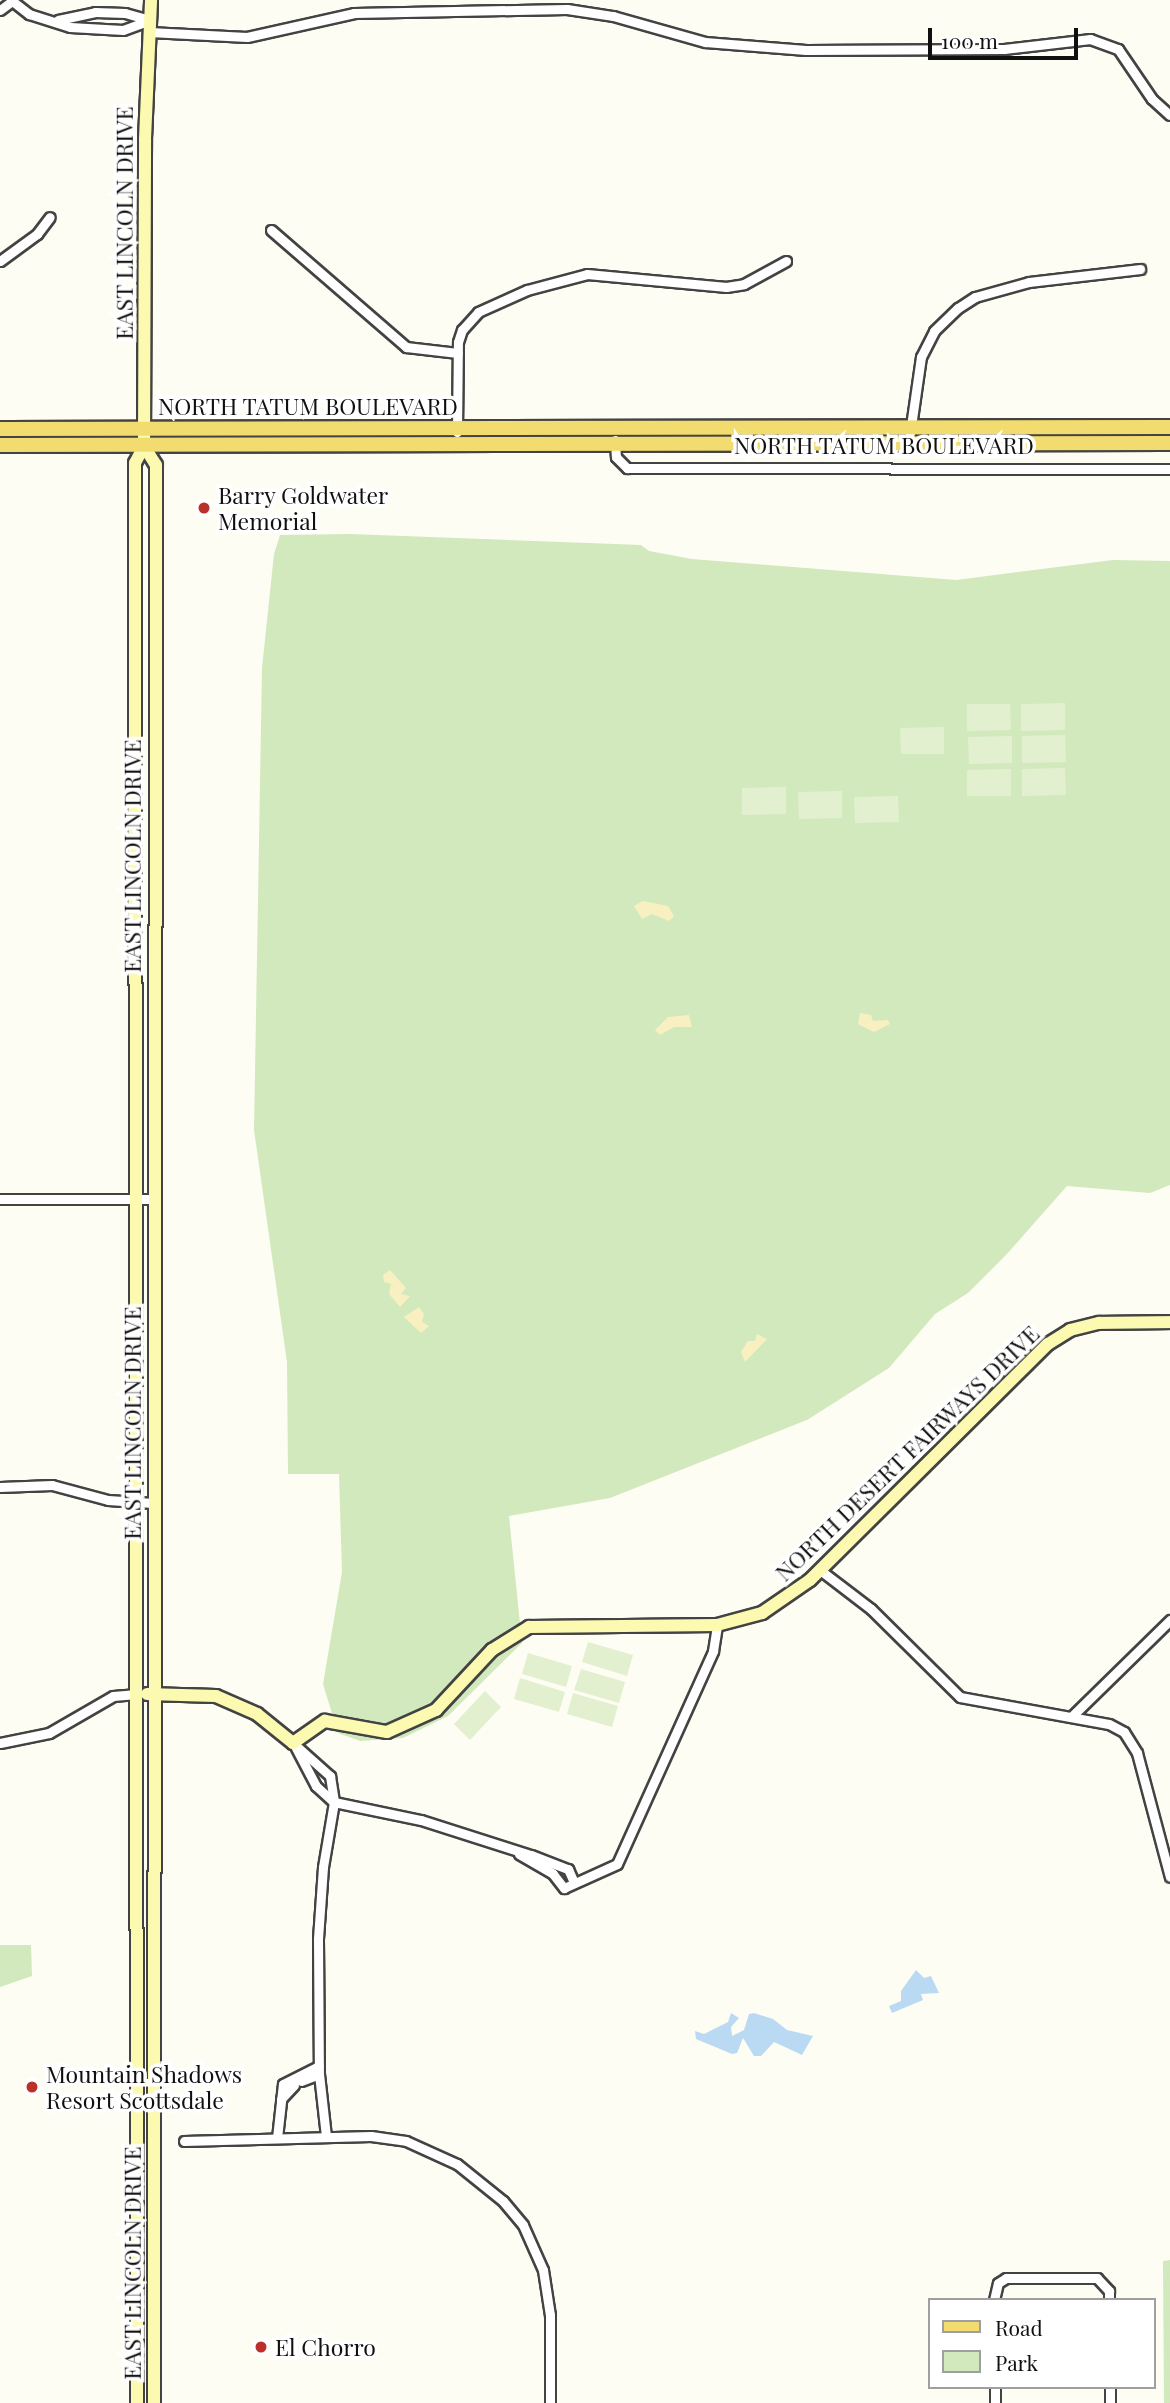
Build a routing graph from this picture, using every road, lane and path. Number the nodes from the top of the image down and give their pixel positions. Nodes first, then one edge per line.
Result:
1 (151, 0) edge
2 (355, 0) edge
3 (12, 1) edge
4 (0, 10) edge
5 (354, 13) junction
6 (90, 16) junction
7 (58, 20) junction
8 (149, 26) junction
9 (89, 28) junction
10 (1170, 115) edge
11 (50, 217) dead end
12 (271, 230) dead end
13 (0, 261) edge
14 (786, 261) dead end
15 (1140, 269) dead end
16 (458, 353) junction
17 (1170, 427) edge
18 (144, 428) junction
19 (457, 428) junction
20 (615, 428) junction
21 (910, 428) junction
22 (0, 429) edge
23 (1170, 443) edge
24 (910, 444) junction
25 (0, 445) edge
26 (458, 445) junction
27 (615, 445) junction
28 (144, 446) junction
29 (1170, 469) edge
30 (0, 1199) edge
31 (136, 1199) junction
32 (153, 1199) junction
33 (1170, 1322) edge
34 (0, 1487) edge
35 (136, 1503) junction
36 (153, 1503) junction
37 (820, 1570) junction
38 (1170, 1620) edge
39 (717, 1625) junction
40 (136, 1694) junction
41 (153, 1694) junction
42 (1071, 1717) junction
43 (0, 1743) edge
44 (293, 1744) junction
45 (334, 1802) junction
46 (519, 1854) junction
47 (1170, 1877) edge
48 (573, 1880) junction
49 (136, 1894) junction
50 (153, 1894) junction
51 (319, 2070) junction
52 (137, 2086) junction
53 (278, 2103) junction
54 (326, 2136) junction
55 (277, 2138) junction
56 (184, 2141) dead end
57 (152, 2166) junction
58 (994, 2298) edge
59 (1109, 2298) edge
60 (137, 2403) edge
61 (154, 2403) edge
62 (550, 2403) edge

1 - 8 main road, EAST LINCOLN DRIVE
2 - 5 street
3 - 4 street
3 - 7 street
5 - 8 street
5 - 10 street
6 - 7 street
6 - 8 street
6 - 9 street
7 - 9 street
8 - 9 street
8 - 18 main road, EAST LINCOLN DRIVE
11 - 13 street
12 - 16 street
14 - 16 street
15 - 21 street
16 - 19 street
17 - 21 main road, NORTH TATUM BOULEVARD
18 - 19 main road, NORTH TATUM BOULEVARD
18 - 22 main road, NORTH TATUM BOULEVARD
18 - 28 main road, EAST LINCOLN DRIVE
19 - 20 main road, NORTH TATUM BOULEVARD
19 - 26 street
20 - 21 main road, NORTH TATUM BOULEVARD
20 - 27 street
21 - 24 street
23 - 24 main road, NORTH TATUM BOULEVARD
24 - 27 main road, NORTH TATUM BOULEVARD
25 - 28 main road, NORTH TATUM BOULEVARD
26 - 27 main road, NORTH TATUM BOULEVARD
26 - 28 main road, NORTH TATUM BOULEVARD
27 - 29 street, NORTH TATUM BOULEVARD
28 - 31 main road, EAST LINCOLN DRIVE
28 - 32 main road, EAST LINCOLN DRIVE
30 - 31 street
31 - 32 street
31 - 35 main road, EAST LINCOLN DRIVE
32 - 36 main road, EAST LINCOLN DRIVE
33 - 37 main road, NORTH DESERT FAIRWAYS DRIVE
34 - 35 street
35 - 36 street
35 - 40 main road, EAST LINCOLN DRIVE
36 - 41 main road, EAST LINCOLN DRIVE
37 - 39 main road, NORTH DESERT FAIRWAYS DRIVE
37 - 42 street
38 - 42 street
39 - 44 main road, NORTH DESERT FAIRWAYS DRIVE
39 - 48 street
40 - 41 main road
40 - 43 street
40 - 49 main road, EAST LINCOLN DRIVE
41 - 44 main road
41 - 50 main road, EAST LINCOLN DRIVE
42 - 47 street
44 - 45 street
44 - 45 street
45 - 46 street
45 - 51 street
46 - 48 street
46 - 48 street
49 - 50 main road
49 - 52 main road, EAST LINCOLN DRIVE
50 - 57 main road, EAST LINCOLN DRIVE
51 - 53 street
51 - 53 street
51 - 54 street
52 - 57 main road
52 - 60 main road, EAST LINCOLN DRIVE
53 - 55 street
54 - 55 street
54 - 62 street
55 - 56 street
57 - 61 main road, EAST LINCOLN DRIVE
58 - 59 street

